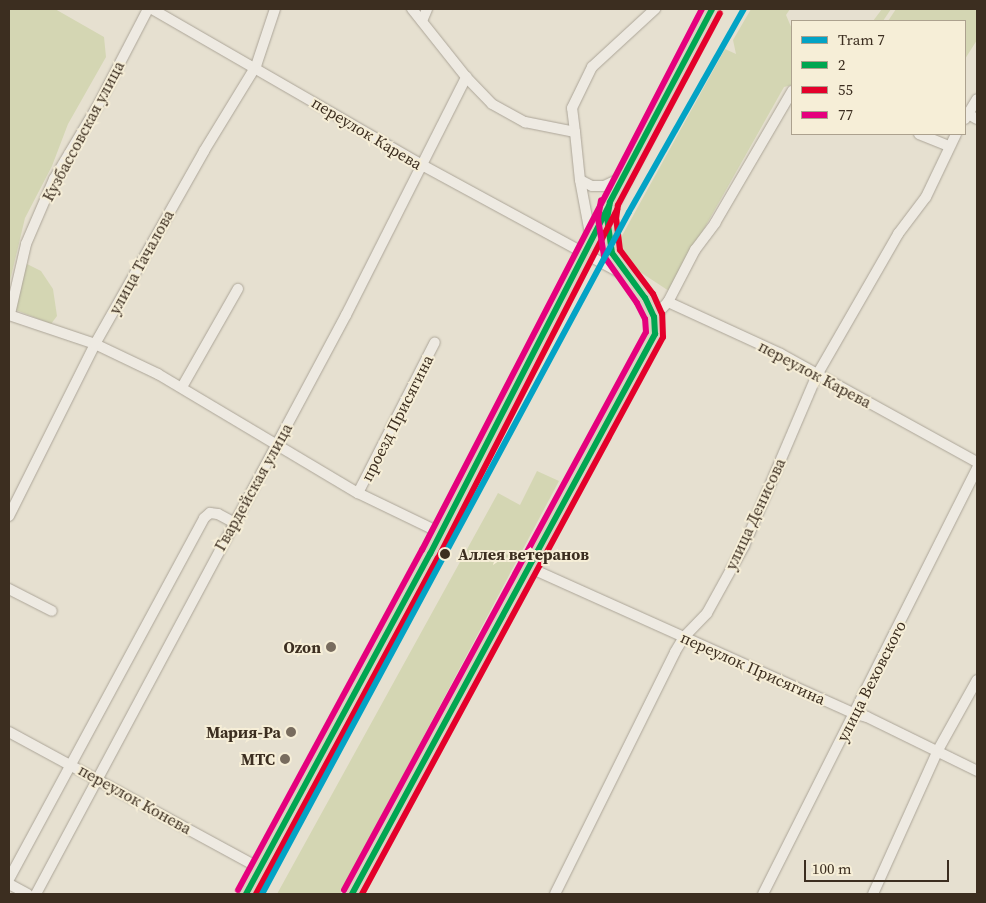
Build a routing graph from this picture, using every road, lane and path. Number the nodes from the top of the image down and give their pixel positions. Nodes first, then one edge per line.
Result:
1 (150, 9) edge
2 (276, 9) edge
3 (412, 9) edge
4 (427, 9) edge
5 (655, 9) edge
6 (712, 9) edge
7 (422, 21) junction
8 (256, 66) junction
9 (466, 77) junction
10 (791, 93) edge
11 (977, 100) edge
12 (970, 117) edge
13 (575, 132) junction
14 (921, 135) edge
15 (955, 135) edge
16 (948, 146) junction
17 (422, 165) junction
18 (623, 177) junction
19 (580, 180) junction
20 (610, 202) junction
21 (591, 239) junction
22 (584, 255) junction
23 (634, 282) junction
24 (238, 289) dead end
25 (668, 302) junction
26 (9, 314) edge
27 (654, 317) junction
28 (435, 342) dead end
29 (95, 344) junction
30 (817, 375) junction
31 (182, 387) junction
32 (276, 446) junction
33 (977, 462) edge
34 (977, 468) edge
35 (358, 493) junction
36 (9, 516) edge
37 (232, 522) junction
38 (441, 533) junction
39 (528, 567) junction
40 (9, 589) edge
41 (52, 610) dead end
42 (684, 637) junction
43 (977, 680) edge
44 (855, 714) junction
45 (9, 732) edge
46 (938, 750) junction
47 (73, 764) junction
48 (977, 771) edge
49 (98, 778) junction
50 (260, 868) junction
51 (9, 879) edge
52 (9, 884) edge
53 (28, 894) edge
54 (36, 894) edge
55 (246, 894) edge
56 (352, 894) edge
57 (555, 894) edge
58 (763, 894) edge
59 (873, 894) edge

1 - 8 street, переулок Карева
1 - 26 street, Кузбассовская улица
2 - 8 street, улица Тачалова
3 - 7 street
4 - 7 street
5 - 13 street
6 - 18 highway
7 - 9 street
8 - 17 street, переулок Карева
8 - 29 street, улица Тачалова
9 - 13 street
9 - 17 street, Гвардейская улица
10 - 25 street
11 - 12 street
13 - 19 street
14 - 16 street
15 - 16 street, улица Денисова
16 - 30 street, улица Денисова
17 - 22 street, переулок Карева
17 - 32 street, Гвардейская улица
18 - 19 street
18 - 20 highway
19 - 21 street
20 - 21 highway
20 - 23 highway
21 - 22 highway
22 - 23 street, переулок Карева
22 - 38 highway
23 - 27 highway
24 - 31 street
25 - 27 street
25 - 30 street, переулок Карева
26 - 29 street
27 - 39 highway
28 - 35 street, проезд Присягина
29 - 31 street
29 - 36 street, улица Тачалова
30 - 33 street, переулок Карева
30 - 42 street, улица Денисова
31 - 32 street
32 - 35 street
32 - 37 street, Гвардейская улица
34 - 44 street, улица Веховского
35 - 38 street
37 - 47 street
37 - 49 street, Гвардейская улица
38 - 50 highway
39 - 42 street, переулок Присягина
39 - 56 highway
40 - 41 street
42 - 44 street, переулок Присягина
42 - 57 street, улица Денисова
43 - 46 street
44 - 46 street, переулок Присягина
44 - 58 street, улица Веховского
45 - 47 street, переулок Конева
46 - 48 street, переулок Присягина
46 - 59 street
47 - 49 street, переулок Конева
47 - 51 street
49 - 50 street, переулок Конева
49 - 54 street, Гвардейская улица
50 - 55 highway
52 - 53 street

